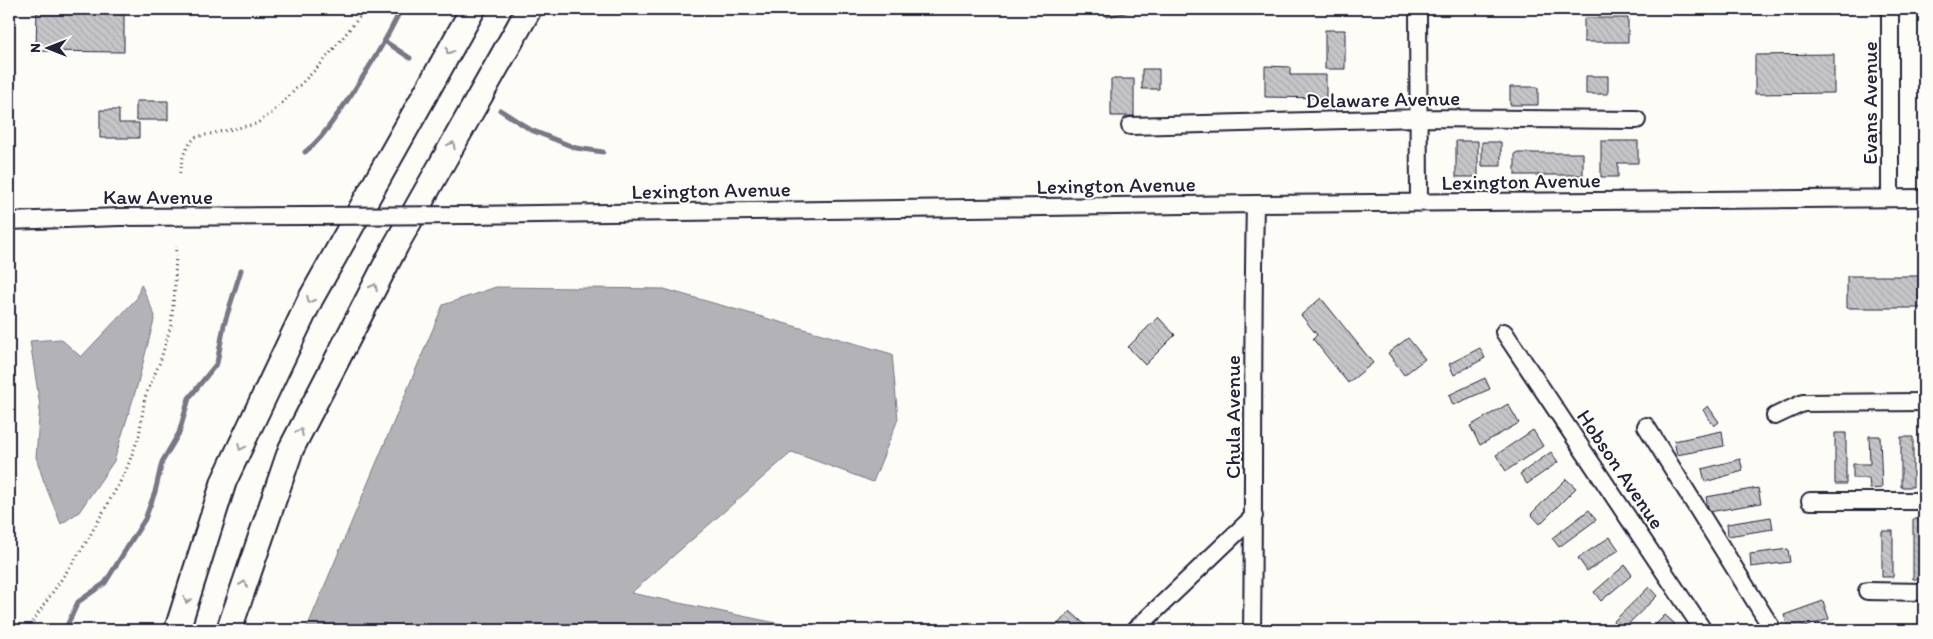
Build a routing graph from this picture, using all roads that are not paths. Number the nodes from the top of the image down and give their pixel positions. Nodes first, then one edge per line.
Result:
1 (473, 9) edge
2 (528, 9) edge
3 (1418, 9) edge
4 (1890, 9) edge
5 (1418, 118) junction
6 (1637, 120) dead end
7 (1130, 126) dead end
8 (1890, 198) junction
9 (1924, 198) edge
10 (1419, 203) junction
11 (1255, 204) junction
12 (308, 216) joint
13 (9, 221) edge
14 (1504, 332) dead end
15 (1924, 402) edge
16 (1775, 416) dead end
17 (1646, 426) dead end
18 (1810, 501) dead end
19 (1924, 501) edge
20 (1254, 516) junction
21 (1867, 591) dead end
22 (1924, 592) edge
23 (177, 630) edge
24 (229, 630) edge
25 (1135, 630) edge
26 (1252, 630) edge
27 (1703, 630) edge
28 (1773, 630) edge

1 -> 23 highway
24 -> 2 highway
3 - 5 street
4 - 8 street, Evans Avenue
5 - 6 street, Delaware Avenue
5 - 7 street, Delaware Avenue
5 - 10 street
8 - 9 street, Lexington Avenue
8 - 10 street, Lexington Avenue
10 - 11 street, Lexington Avenue
11 - 12 street, Lexington Avenue, bridge
11 - 20 street, Chula Avenue
12 - 13 street, Kaw Avenue
14 - 27 street, Hobson Avenue
15 - 16 street
17 - 28 street, Hobson Avenue
18 - 19 street
20 - 25 street
20 - 26 street, Chula Avenue
21 - 22 street

